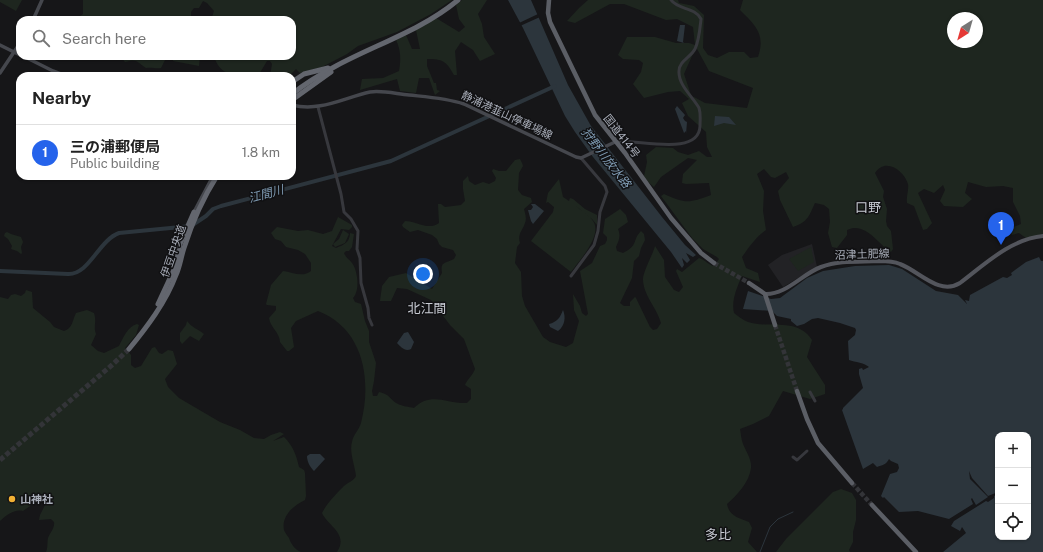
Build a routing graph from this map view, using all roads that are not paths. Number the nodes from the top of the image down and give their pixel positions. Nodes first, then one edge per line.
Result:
1 (42, 0) edge
2 (458, 0) edge
3 (549, 0) edge
4 (671, 0) edge
5 (35, 16) edge
6 (0, 45) edge
7 (16, 48) edge
8 (13, 52) junction
9 (16, 53) edge
10 (31, 60) edge
11 (347, 60) junction
12 (56, 72) edge
13 (0, 73) edge
14 (296, 79) edge
15 (296, 90) edge
16 (296, 97) edge
17 (296, 106) edge
18 (318, 108) junction
19 (613, 142) junction
20 (583, 157) junction
21 (214, 180) edge
22 (198, 212) junction
23 (190, 230) junction
24 (1043, 236) edge
25 (714, 263) tunnel mouth
26 (571, 276) dead end
27 (749, 283) tunnel mouth
28 (765, 295) junction
29 (372, 325) dead end
30 (775, 325) tunnel mouth
31 (128, 349) tunnel mouth
32 (797, 391) tunnel mouth
33 (810, 392) dead end
34 (815, 401) dead end
35 (807, 451) dead end
36 (794, 458) dead end
37 (852, 483) tunnel mouth
38 (872, 505) tunnel mouth
39 (916, 552) edge

1 - 5 main road
2 - 11 highway
3 - 19 highway, 国道414号
4 - 19 street
6 - 8 main road
7 - 8 main road
8 - 9 main road
8 - 13 main road
10 - 12 main road
11 - 14 highway
11 - 15 highway
11 - 16 highway
17 - 18 main road, 静浦港韮山停車場線
18 - 20 main road, 静浦港韮山停車場線
18 - 29 street
19 - 20 main road
19 - 25 highway, 国道414号
20 - 26 street
21 - 22 highway, 伊豆中央道
22 - 23 highway
22 - 23 highway, 伊豆中央道
22 - 23 highway
23 - 31 highway, 伊豆中央道
24 - 28 main road, 沼津土肥線
27 - 28 highway
28 - 30 highway
32 - 37 highway
33 - 34 street
35 - 36 street
38 - 39 highway

